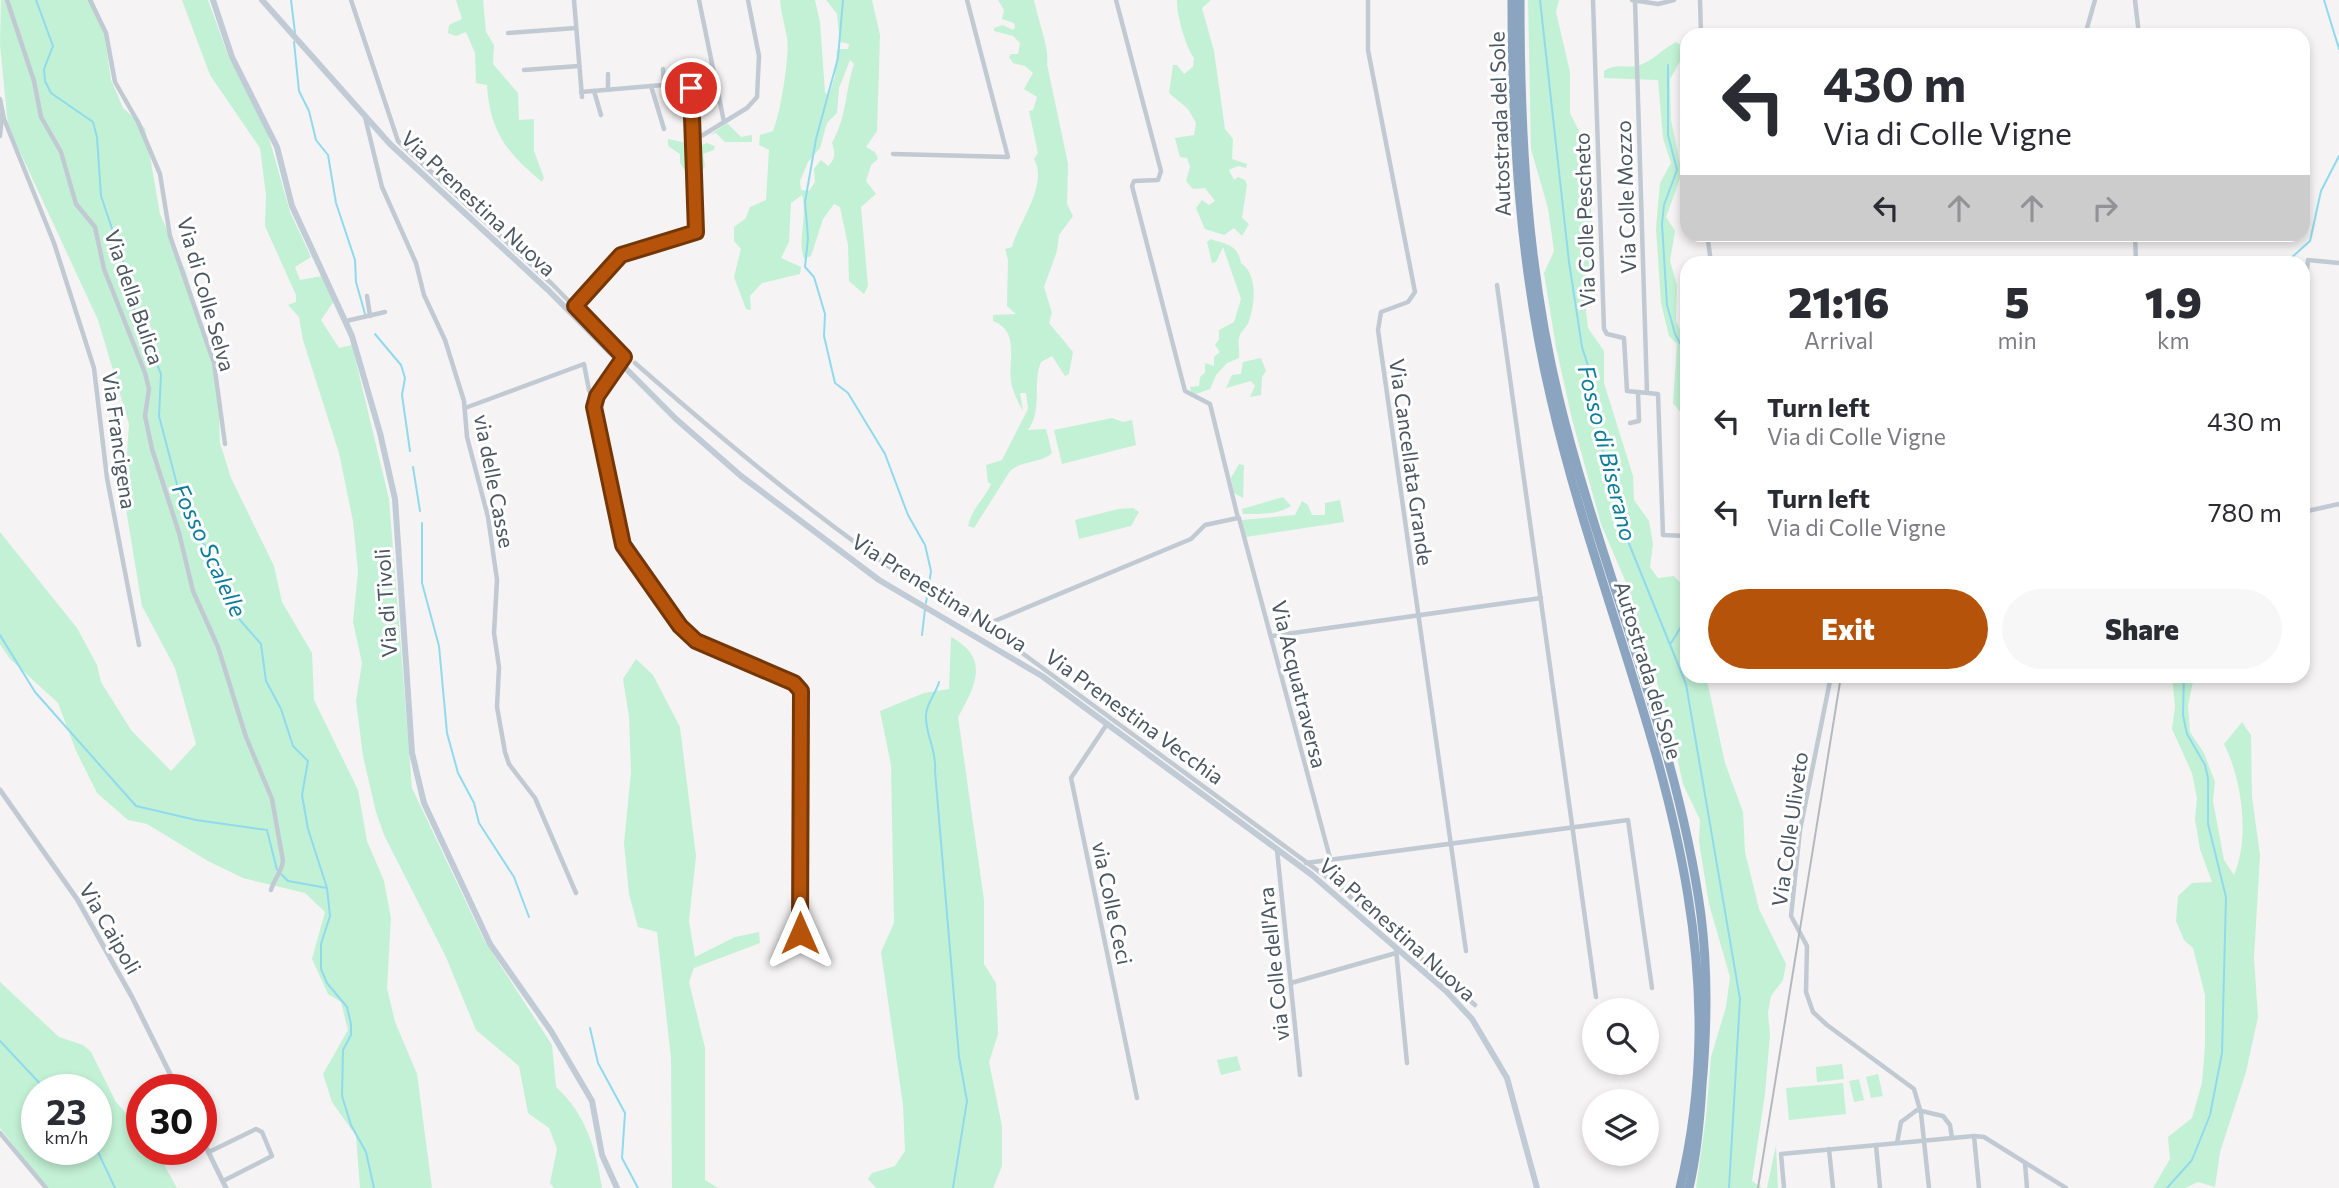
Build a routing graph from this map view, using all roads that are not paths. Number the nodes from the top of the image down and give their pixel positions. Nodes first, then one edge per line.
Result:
1 (7, 0) edge
2 (90, 0) edge
3 (213, 0) edge
4 (262, 0) edge
5 (351, 0) edge
6 (574, 0) edge
7 (699, 0) edge
8 (748, 0) edge
9 (967, 0) edge
10 (1116, 0) edge
11 (1368, 0) edge
12 (1512, 0) edge
13 (1520, 0) edge
14 (1593, 0) edge
15 (1633, 0) edge
16 (1674, 0) edge
17 (1700, 0) edge
18 (2095, 0) edge
19 (2135, 0) edge
20 (1652, 2) edge
21 (576, 28) junction
22 (1701, 28) edge
23 (2087, 28) edge
24 (2138, 28) edge
25 (508, 33) dead end
26 (579, 66) junction
27 (663, 69) dead end
28 (524, 70) dead end
29 (608, 74) dead end
30 (664, 85) junction
31 (651, 86) junction
32 (608, 90) junction
33 (594, 91) junction
34 (0, 99) edge
35 (3, 113) junction
36 (601, 115) dead end
37 (365, 117) junction
38 (724, 122) junction
39 (664, 130) dead end
40 (0, 136) edge
41 (692, 138) junction
42 (893, 154) dead end
43 (2310, 260) edge
44 (2339, 263) edge
45 (1497, 285) dead end
46 (367, 296) dead end
47 (575, 306) junction
48 (385, 312) dead end
49 (370, 316) junction
50 (346, 321) junction
51 (620, 363) junction
52 (635, 363) dead end
53 (1639, 392) junction
54 (1647, 392) junction
55 (595, 400) junction
56 (465, 408) junction
57 (1630, 424) dead end
58 (225, 444) dead end
59 (2339, 504) edge
60 (2310, 510) edge
61 (1238, 518) junction
62 (1680, 536) edge
63 (1541, 598) junction
64 (1418, 615) junction
65 (985, 626) junction
66 (1272, 636) junction
67 (139, 645) dead end
68 (1830, 683) edge
69 (1107, 724) junction
70 (0, 790) edge
71 (1573, 826) junction
72 (1448, 842) junction
73 (1277, 849) junction
74 (1330, 858) junction
75 (1305, 865) junction
76 (271, 890) dead end
77 (576, 893) dead end
78 (800, 933) dead end
79 (1396, 950) junction
80 (1466, 951) dead end
81 (1291, 983) junction
82 (1652, 988) dead end
83 (1596, 997) dead end
84 (1475, 1005) dead end
85 (1407, 1063) dead end
86 (170, 1074) edge
87 (1300, 1075) dead end
88 (1137, 1098) dead end
89 (1920, 1110) junction
90 (0, 1133) edge
91 (1974, 1136) junction
92 (1952, 1138) junction
93 (1925, 1140) junction
94 (1897, 1143) junction
95 (1876, 1145) junction
96 (217, 1148) edge
97 (1829, 1149) junction
98 (2025, 1163) junction
99 (215, 1165) edge
100 (223, 1181) junction
101 (46, 1188) edge
102 (226, 1188) edge
103 (617, 1188) edge
104 (1537, 1188) edge
105 (1680, 1188) edge
106 (1689, 1188) edge
107 (1784, 1188) edge
108 (1833, 1188) edge
109 (1880, 1188) edge
110 (1929, 1188) edge
111 (1979, 1188) edge
112 (2027, 1188) edge
113 (2066, 1188) edge

1 - 76 street, Via della Bulica
2 - 58 street, Via di Colle Selva
3 - 50 main road, Via di Tivoli
4 - 37 main road, Via Prenestina Nuova
5 - 47 street
6 - 21 street
7 - 38 street
8 - 38 street
9 - 42 street
10 - 61 street, Via Acquatraversa
11 - 64 street, Via Cancellata Grande
12 - 105 highway, Autostrada del Sole
13 - 106 highway, Autostrada del Sole
14 - 53 street, Via Colle Pescheto
15 - 20 street
15 - 54 street, Via Colle Mozzo
16 - 20 street
17 - 22 street
18 - 23 street
19 - 24 street
21 - 25 street
21 - 26 street
26 - 28 street
26 - 33 street
27 - 30 street
29 - 32 street
30 - 31 street
30 - 41 street
31 - 32 street
31 - 39 street
32 - 33 street
33 - 36 street
34 - 35 street
35 - 40 street
35 - 67 street, Via Francigena
37 - 51 main road, Via Prenestina Nuova
37 - 56 street, via delle Casse
38 - 41 street
41 - 47 street
43 - 44 street
45 - 63 street
46 - 49 street
47 - 51 street
48 - 49 street
49 - 50 street
50 - 103 main road, Via di Tivoli
51 - 55 street
51 - 69 main road, Via Prenestina Nuova
52 - 65 street, Via Prenestina Vecchia
53 - 54 street
53 - 57 street
54 - 62 street
55 - 56 street
55 - 78 street
56 - 77 street, via delle Casse
59 - 60 street
61 - 65 street
61 - 66 street, Via Acquatraversa
63 - 64 street
63 - 71 street
64 - 66 street
64 - 72 street, Via Cancellata Grande
65 - 75 street, Via Prenestina Vecchia
66 - 74 street, Via Acquatraversa
68 - 89 street, Via Colle Uliveto
69 - 73 main road, Via Prenestina Nuova
69 - 88 street, via Colle Ceci
70 - 86 street, Via Caipoli
71 - 72 street
71 - 82 street
71 - 83 street
72 - 74 street
72 - 80 street, Via Cancellata Grande
73 - 75 main road, Via Prenestina Nuova
73 - 81 street, via Colle dell'Ara
74 - 75 street
75 - 79 main road, Via Prenestina Nuova
75 - 84 street, Via Prenestina Vecchia
79 - 81 street
79 - 85 street
79 - 104 main road, Via Prenestina Nuova
81 - 87 street, via Colle dell'Ara
89 - 92 street
89 - 93 street, Via Colle Uliveto
89 - 94 street
90 - 101 street
91 - 92 street
91 - 98 street
91 - 111 street
92 - 93 street
93 - 94 street
93 - 110 street, Via Colle Uliveto
94 - 95 street
95 - 97 street
95 - 109 street
96 - 100 street
97 - 107 street
97 - 108 street
98 - 112 street
98 - 113 street
99 - 100 street
100 - 102 street

